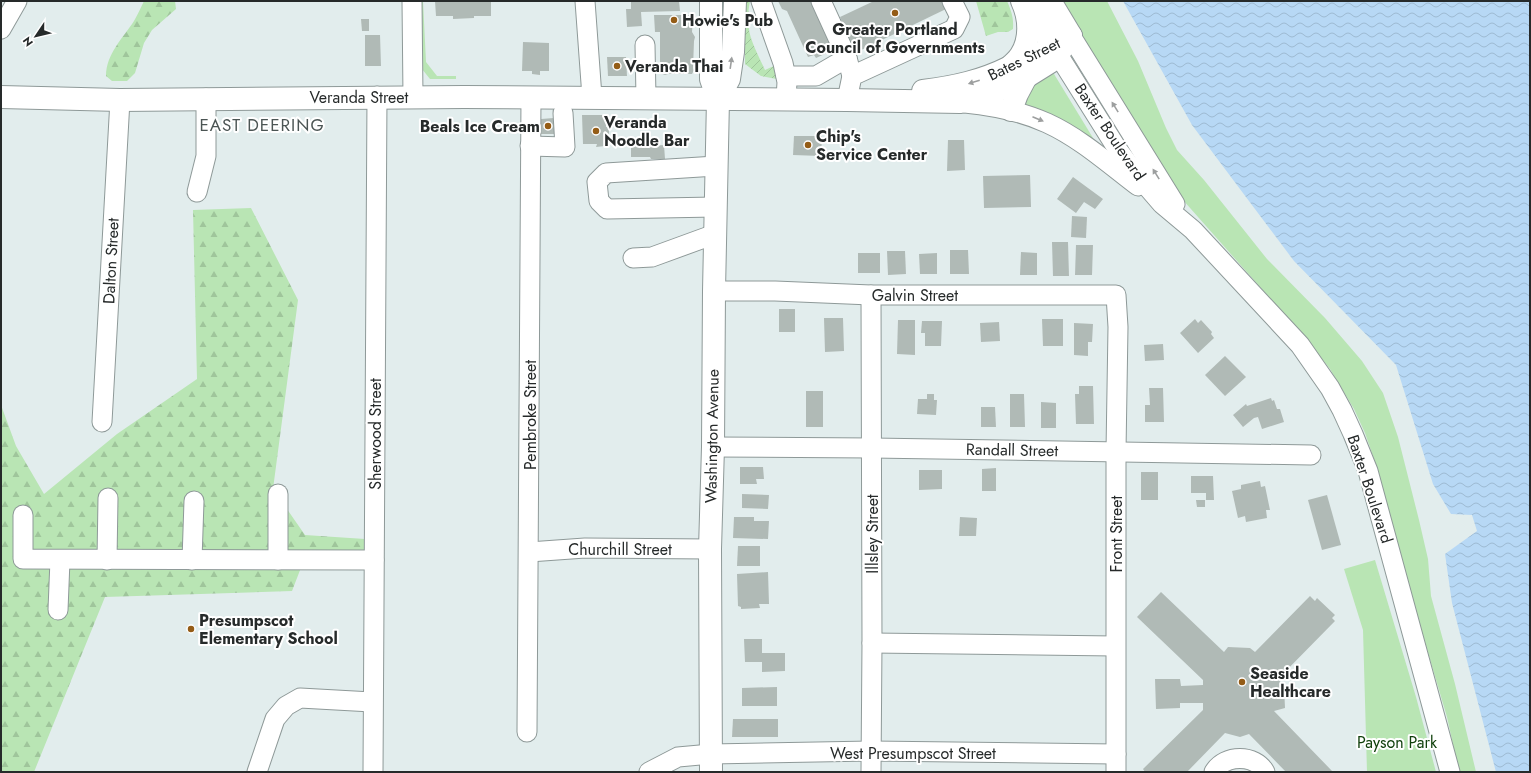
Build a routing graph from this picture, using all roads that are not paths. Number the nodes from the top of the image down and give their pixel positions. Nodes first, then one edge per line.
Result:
1 (17, 1) edge
2 (412, 1) edge
3 (584, 1) edge
4 (711, 1) edge
5 (735, 1) edge
6 (761, 1) edge
7 (952, 1) edge
8 (1022, 1) edge
9 (1026, 1) edge
10 (1050, 1) edge
11 (825, 2) edge
12 (1, 29) edge
13 (645, 45) dead end
14 (1060, 45) junction
15 (847, 58) junction
16 (1018, 72) junction
17 (786, 76) junction
18 (816, 76) junction
19 (852, 76) junction
20 (377, 96) junction
21 (413, 96) junction
22 (5, 97) edge
23 (531, 97) junction
24 (206, 98) junction
25 (592, 98) junction
26 (646, 98) junction
27 (115, 99) junction
28 (718, 99) junction
29 (786, 99) junction
30 (815, 99) junction
31 (847, 100) junction
32 (960, 102) junction
33 (1011, 110) junction
34 (563, 113) dead end
35 (530, 146) junction
36 (716, 166) junction
37 (198, 192) dead end
38 (1162, 204) junction
39 (715, 207) junction
40 (1193, 230) junction
41 (715, 234) junction
42 (633, 258) dead end
43 (714, 291) junction
44 (871, 295) junction
45 (1116, 295) joint
46 (102, 422) dead end
47 (713, 447) junction
48 (872, 448) junction
49 (1116, 451) junction
50 (1311, 454) dead end
51 (278, 494) dead end
52 (108, 498) dead end
53 (194, 501) dead end
54 (23, 515) dead end
55 (710, 549) junction
56 (529, 552) junction
57 (60, 560) junction
58 (107, 560) junction
59 (192, 560) junction
60 (278, 560) junction
61 (374, 560) junction
62 (58, 610) dead end
63 (872, 643) junction
64 (1115, 646) junction
65 (372, 702) junction
66 (528, 732) dead end
67 (871, 751) junction
68 (711, 763) edge
69 (1116, 763) edge
70 (257, 772) edge
71 (373, 772) edge
72 (649, 772) edge
73 (871, 772) edge
74 (1214, 772) edge
75 (1265, 772) edge
76 (1450, 772) edge

1 - 12 street
2 - 21 street
3 - 25 street
4 - 28 main road
28 -> 5 main road
6 - 17 street
7 - 19 street
8 - 16 main road
9 - 14 main road
10 - 14 main road
11 - 15 street
13 - 26 street
14 - 16 main road, Bates Street
14 - 38 street, Baxter Boulevard
40 -> 14 street, Baxter Boulevard
15 - 18 street
15 - 19 street
16 -> 31 main road, Bates Street
16 - 32 main road, Bates Street
16 - 33 main road
17 - 18 street
17 - 29 street
18 - 30 street
19 - 31 street
20 - 21 main road, Veranda Street
20 - 24 main road, Veranda Street
20 - 61 street, Sherwood Street
21 - 23 main road, Veranda Street
22 - 27 main road, Veranda Street
23 - 25 main road, Veranda Street
23 - 35 street, Pembroke Street
24 - 27 main road, Veranda Street
24 - 37 street
25 - 26 main road, Veranda Street
26 - 28 main road, Veranda Street
27 - 46 street, Dalton Street
28 - 29 main road, Bates Street
28 - 36 main road, Washington Avenue
29 - 30 main road, Bates Street
30 - 31 main road, Bates Street
31 - 32 main road, Bates Street
32 - 33 street, Bates Street
33 -> 38 street, Bates Street
34 - 35 street
35 - 56 street, Pembroke Street
36 - 39 main road, Washington Avenue
36 - 39 street
38 - 40 street, Baxter Boulevard
39 - 41 main road, Washington Avenue
40 - 76 street, Baxter Boulevard
41 - 42 street
41 - 43 main road, Washington Avenue
43 - 44 street, Galvin Street
43 - 47 main road, Washington Avenue
44 - 45 street, Galvin Street
44 - 48 street, Illsley Street
45 - 49 street, Front Street
47 - 48 street, Randall Street
47 - 55 main road, Washington Avenue
48 - 49 street, Randall Street
48 - 63 street, Illsley Street
49 - 50 street, Randall Street
49 - 64 street, Front Street
51 - 60 street
52 - 58 street
53 - 59 street
54 - 57 street
55 - 56 street, Churchill Street
55 - 68 main road, Washington Avenue
56 - 66 street, Pembroke Street
57 - 58 street
57 - 62 street
58 - 59 street
59 - 60 street
60 - 61 street
61 - 65 street, Sherwood Street
63 - 64 street
63 - 67 street, Illsley Street
64 - 69 street, Front Street
65 - 70 street
65 - 71 street, Sherwood Street
67 - 68 street, West Presumpscot Street
67 - 69 street, West Presumpscot Street
67 - 73 street, Illsley Street
68 - 72 street, West Presumpscot Street
74 - 75 street

